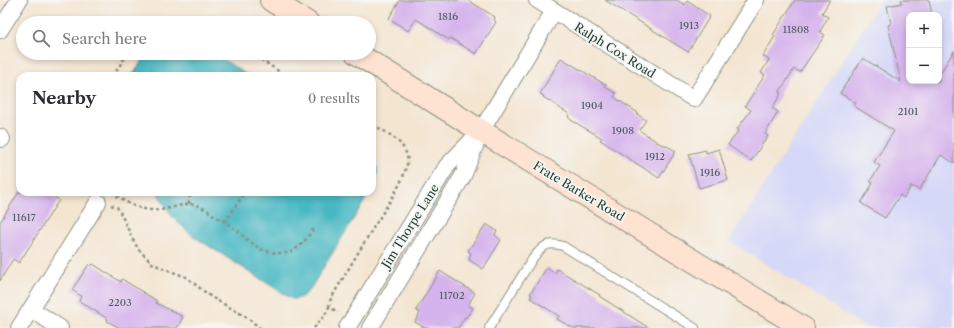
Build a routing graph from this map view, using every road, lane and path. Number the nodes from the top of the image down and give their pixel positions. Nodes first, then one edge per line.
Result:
1 (19, 0) edge
2 (271, 0) edge
3 (536, 0) edge
4 (756, 0) edge
5 (554, 11) junction
6 (297, 16) edge
7 (0, 30) edge
8 (123, 60) edge
9 (262, 60) edge
10 (367, 60) edge
11 (116, 72) edge
12 (280, 72) edge
13 (376, 127) edge
14 (481, 131) junction
15 (103, 196) edge
16 (117, 196) edge
17 (190, 196) edge
18 (242, 196) edge
19 (189, 204) junction
20 (103, 205) junction
21 (225, 222) junction
22 (315, 227) dead end
23 (330, 307) junction
24 (30, 309) junction
25 (338, 312) dead end
26 (354, 325) edge
27 (19, 328) edge
28 (60, 328) edge
29 (260, 328) edge
30 (314, 328) edge
31 (370, 328) edge
32 (489, 328) edge
33 (694, 328) edge
34 (803, 328) edge

1 - 7 street
2 - 6 street
3 - 5 street, Ralph Cox Road
4 - 5 street, Ralph Cox Road
5 - 14 street, Jim Thorpe Lane
8 - 11 path
9 - 12 path
10 - 14 street, Frate Barker Road
13 - 23 path
14 - 26 street, Jim Thorpe Lane
14 - 31 street, Jim Thorpe Lane
14 - 34 street, Frate Barker Road
15 - 20 path
16 - 19 path
17 - 19 path
18 - 21 path
19 - 21 path
20 - 24 street
20 - 29 path
21 - 22 path
23 - 25 path
23 - 30 path
24 - 27 street
24 - 28 street
32 - 33 lane

